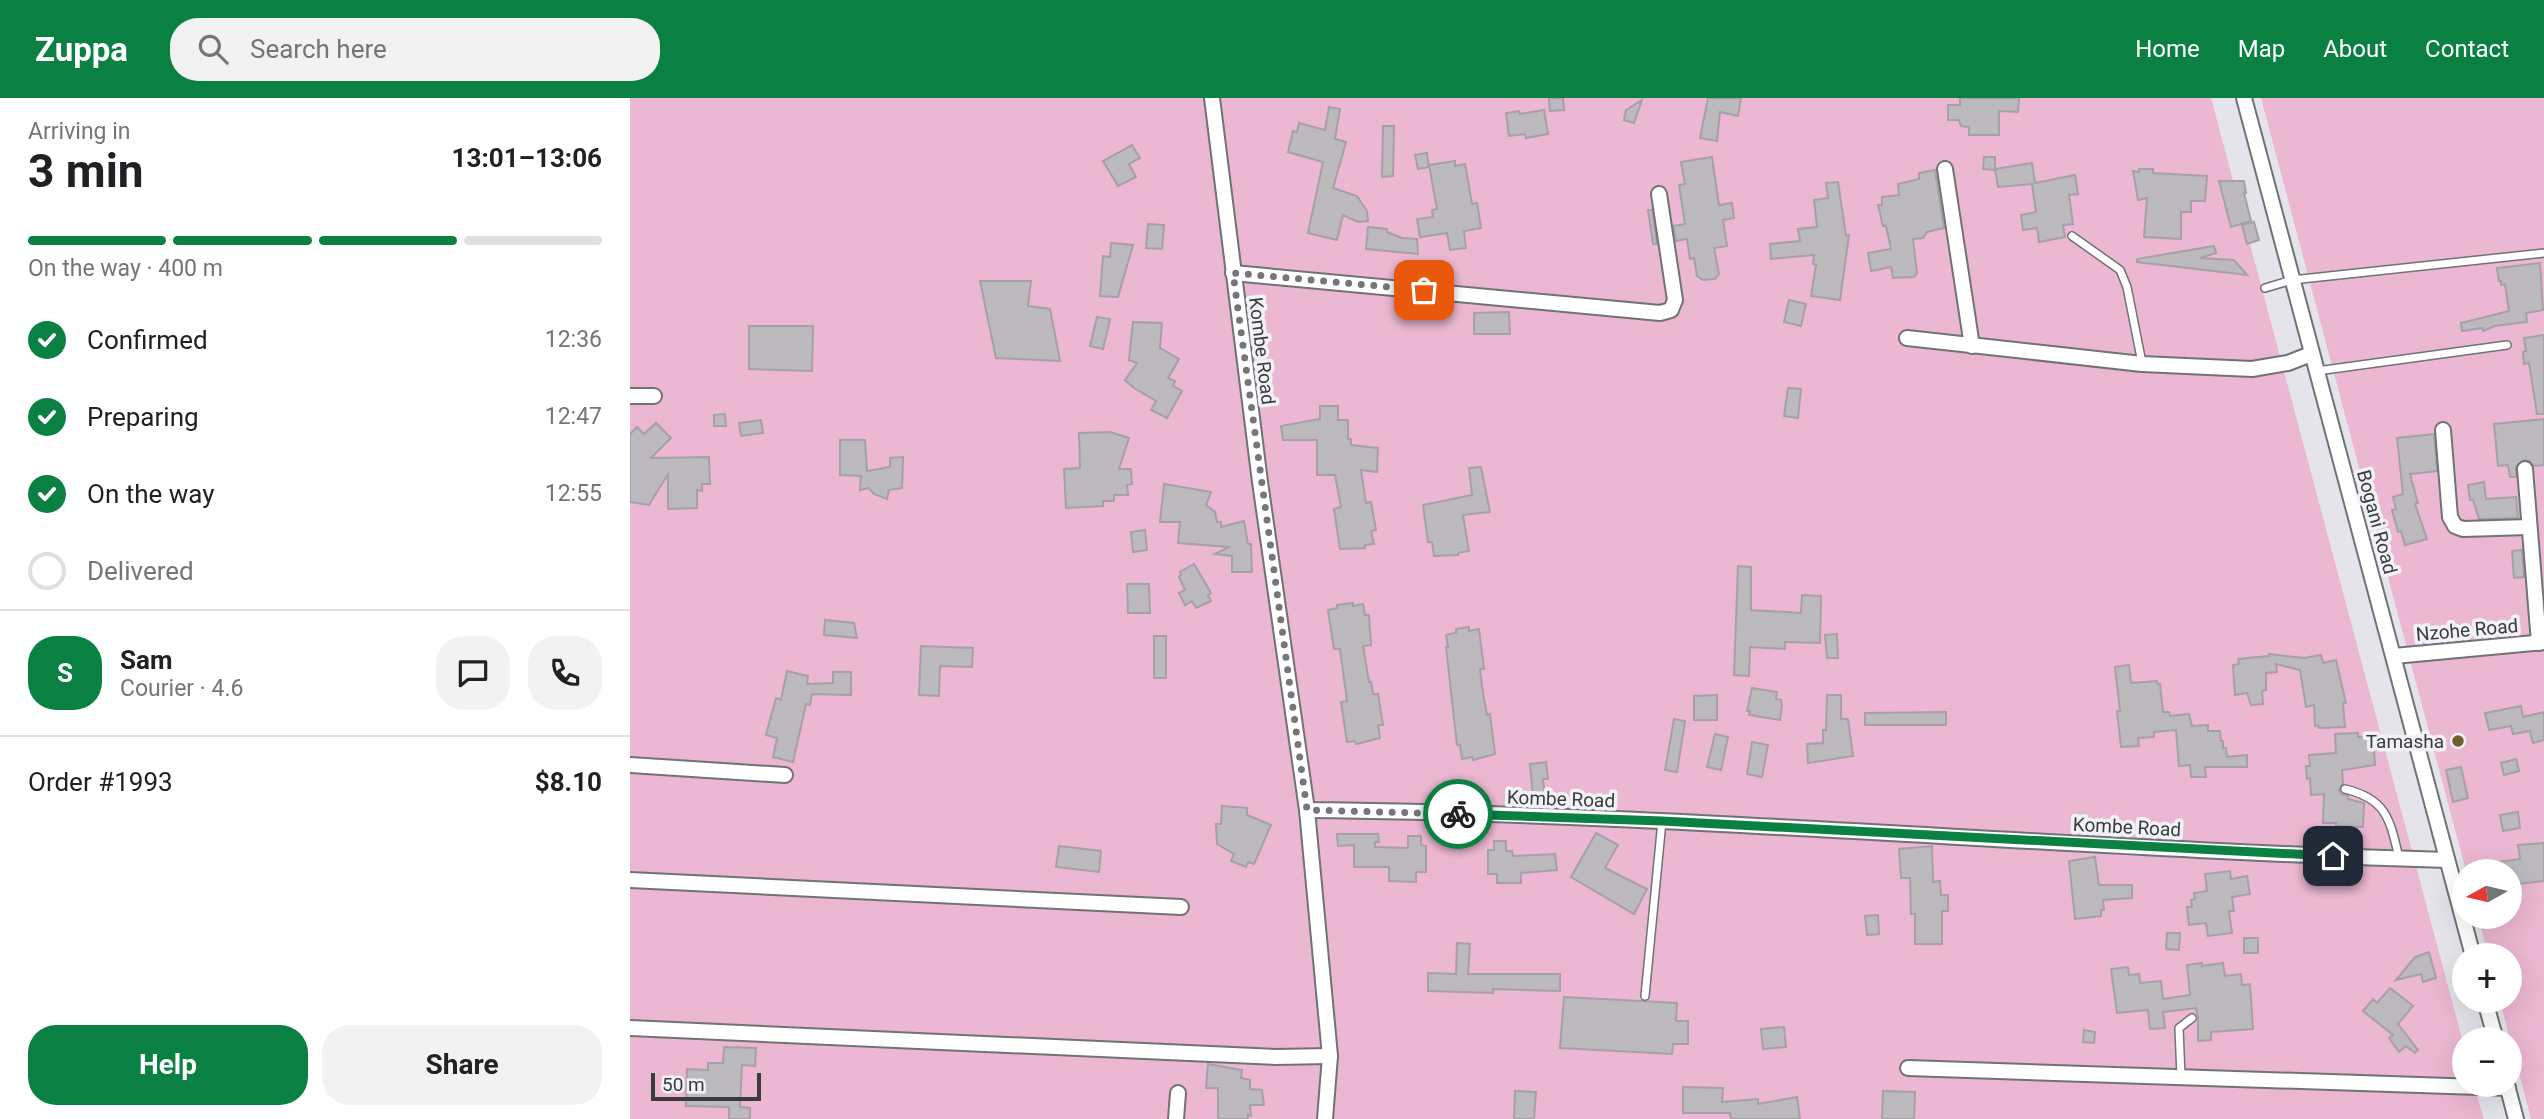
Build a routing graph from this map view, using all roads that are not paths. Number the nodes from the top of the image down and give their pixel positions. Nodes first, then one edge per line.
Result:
1 (1212, 98) edge
2 (2244, 98) edge
3 (1945, 169) dead end
4 (1659, 194) dead end
5 (2072, 236) dead end
6 (2544, 253) edge
7 (1233, 273) junction
8 (2292, 280) junction
9 (2265, 288) dead end
10 (1907, 338) dead end
11 (2507, 345) dead end
12 (1972, 346) junction
13 (2311, 354) junction
14 (2142, 364) junction
15 (2316, 372) junction
16 (630, 396) edge
17 (654, 396) dead end
18 (2443, 429) dead end
19 (2525, 469) dead end
20 (2529, 527) junction
21 (2541, 643) edge
22 (2394, 656) junction
23 (630, 765) edge
24 (785, 775) dead end
25 (2345, 789) dead end
26 (1307, 810) junction
27 (1662, 821) junction
28 (2399, 859) junction
29 (2447, 860) junction
30 (630, 880) edge
31 (1181, 907) dead end
32 (2469, 943) edge
33 (1644, 996) dead end
34 (2192, 1018) dead end
35 (630, 1028) edge
36 (1331, 1056) junction
37 (1908, 1068) dead end
38 (2181, 1077) junction
39 (2452, 1084) edge
40 (1178, 1093) dead end
41 (2511, 1097) edge
42 (1176, 1119) edge
43 (1325, 1119) edge
44 (2516, 1119) edge

1 - 7 street, Kombe Road
2 - 8 street, Bogani Road
3 - 12 street
4 - 7 street
5 - 14 lane
6 - 8 lane
7 - 26 street, Kombe Road
8 - 9 lane
8 - 13 street, Bogani Road
10 - 12 street
11 - 15 lane
12 - 14 street
13 - 14 street
13 - 15 street, Bogani Road
15 - 22 street, Bogani Road
16 - 17 street
18 - 20 street
19 - 20 street
20 - 21 street
21 - 22 street, Nzohe Road
22 - 29 street, Bogani Road
23 - 24 street
25 - 28 lane
26 - 27 street, Kombe Road
26 - 36 street
27 - 28 street, Kombe Road
27 - 33 lane
28 - 29 street, Kombe Road
29 - 32 street, Bogani Road
30 - 31 street
34 - 38 lane
35 - 36 street
36 - 43 street
37 - 38 street
38 - 39 street
40 - 42 street
41 - 44 street

